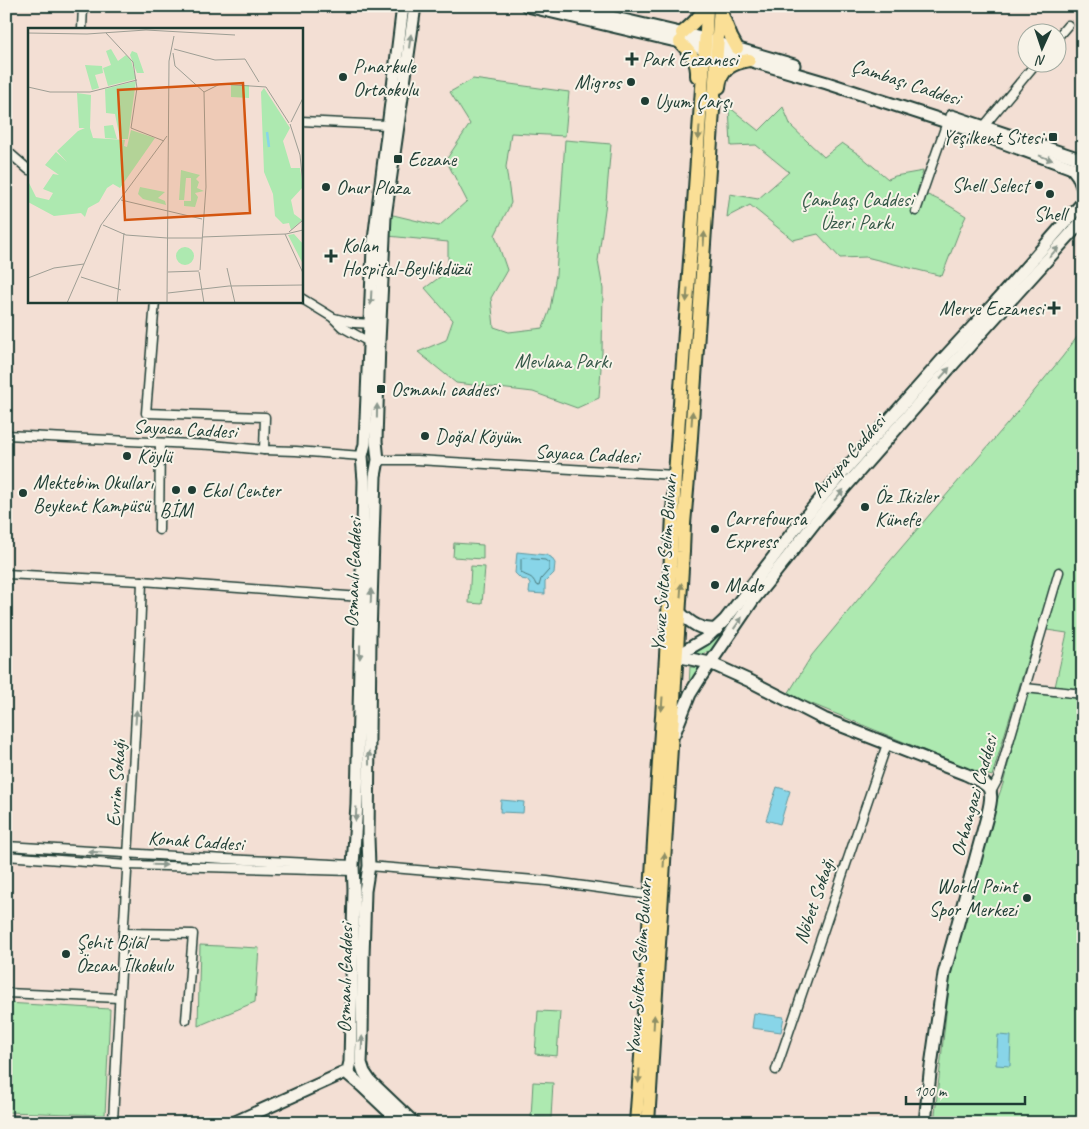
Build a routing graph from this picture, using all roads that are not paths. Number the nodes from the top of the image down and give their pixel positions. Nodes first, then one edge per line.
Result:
1 (83, 6) edge
2 (403, 6) edge
3 (415, 6) edge
4 (527, 6) edge
5 (564, 6) edge
6 (706, 6) edge
7 (720, 7) edge
8 (622, 24) junction
9 (1068, 25) dead end
10 (1066, 27) edge
11 (82, 28) edge
12 (681, 38) junction
13 (711, 46) junction
14 (737, 48) junction
15 (749, 60) junction
16 (1029, 72) edge
17 (707, 99) junction
18 (302, 121) edge
19 (947, 122) junction
20 (388, 125) junction
21 (984, 126) junction
22 (6, 150) edge
23 (1083, 160) edge
24 (28, 169) edge
25 (1078, 170) edge
26 (1083, 189) edge
27 (1083, 202) edge
28 (916, 211) dead end
29 (1083, 220) edge
30 (302, 299) edge
31 (154, 302) edge
32 (332, 317) junction
33 (374, 324) junction
34 (374, 342) junction
35 (6, 435) edge
36 (160, 443) junction
37 (264, 450) junction
38 (362, 457) junction
39 (378, 459) junction
40 (675, 470) junction
41 (689, 471) junction
42 (160, 530) dead end
43 (1059, 572) dead end
44 (6, 574) edge
45 (142, 581) junction
46 (361, 597) junction
47 (680, 613) junction
48 (716, 629) junction
49 (671, 656) junction
50 (710, 663) junction
51 (1024, 688) junction
52 (1083, 694) edge
53 (672, 738) junction
54 (887, 744) junction
55 (991, 792) junction
56 (6, 846) edge
57 (128, 853) junction
58 (6, 856) edge
59 (127, 865) junction
60 (368, 866) junction
61 (353, 868) junction
62 (650, 895) junction
63 (123, 933) junction
64 (6, 993) edge
65 (119, 998) junction
66 (186, 1020) dead end
67 (363, 1069) junction
68 (776, 1070) dead end
69 (350, 1073) junction
70 (6, 1122) edge
71 (47, 1123) edge
72 (113, 1123) edge
73 (233, 1123) edge
74 (401, 1123) edge
75 (414, 1123) edge
76 (636, 1123) edge
77 (648, 1123) edge
78 (925, 1123) edge

1 - 11 street
2 - 20 main road, Osmanlı Caddesi
33 -> 3 main road, Osmanlı Caddesi
4 - 8 main road
5 - 8 main road
6 - 12 main road
6 - 13 main road, Yavuz Sultan Selim Bulvarı
7 - 13 main road, Yavuz Sultan Selim Bulvarı
7 - 14 main road
8 - 12 main road
9 - 10 street
12 - 13 main road
12 - 17 main road
13 - 14 main road, Çambaşı Caddesi
13 - 15 main road, Çambaşı Caddesi
13 - 17 main road, Yavuz Sultan Selim Bulvarı
14 - 21 main road, Çambaşı Caddesi
15 - 17 main road
15 - 19 main road, Çambaşı Caddesi
16 - 21 street
17 -> 40 main road, Yavuz Sultan Selim Bulvarı
41 -> 17 main road, Yavuz Sultan Selim Bulvarı
18 - 20 street
19 -> 25 main road, Çambaşı Caddesi
19 - 28 street
20 -> 33 main road, Osmanlı Caddesi
21 - 23 main road, Çambaşı Caddesi
22 - 24 street
25 - 26 main road
27 - 48 main road, Avrupa Caddesi
50 -> 29 main road, Avrupa Caddesi
30 - 32 street
31 - 37 street
32 - 33 street
32 - 34 street
33 - 34 main road, Osmanlı Caddesi
34 - 38 main road, Osmanlı Caddesi
39 -> 34 main road, Osmanlı Caddesi
35 - 36 street, Sayaca Caddesi
36 - 37 street, Sayaca Caddesi
36 - 42 street
37 - 38 street, Sayaca Caddesi
38 - 39 main road
38 - 46 main road, Osmanlı Caddesi
39 - 40 street, Sayaca Caddesi
60 -> 39 main road, Osmanlı Caddesi
40 - 41 main road
40 - 49 main road, Yavuz Sultan Selim Bulvarı
47 -> 41 main road, Yavuz Sultan Selim Bulvarı
43 - 51 street, Orhangazi Caddesi
44 - 45 street
45 - 46 street, Osmanlı Caddesi
57 -> 45 street, Evrim Sokağı
46 -> 61 main road, Osmanlı Caddesi
47 - 48 main road
47 - 49 main road, Yavuz Sultan Selim Bulvarı
48 - 49 main road, Avrupa Caddesi
49 - 50 main road
49 - 53 main road, Yavuz Sultan Selim Bulvarı
49 -> 62 main road, Yavuz Sultan Selim Bulvarı
50 - 53 main road, Avrupa Caddesi
50 - 54 main road
51 - 52 street
51 - 55 street, Orhangazi Caddesi
77 -> 53 main road, Yavuz Sultan Selim Bulvarı
54 - 55 main road
54 - 68 street, Nöbet Sokağı
55 - 78 main road, Orhangazi Caddesi
57 -> 56 street, Konak Caddesi
57 - 59 street, Evrim Sokağı
57 - 61 street, Konak Caddesi
58 - 59 street, Konak Caddesi
59 -> 61 street, Konak Caddesi
59 - 63 street, Evrim Sokağı
60 - 61 main road
60 - 62 street
67 -> 60 main road, Osmanlı Caddesi
61 - 69 main road, Osmanlı Caddesi
62 -> 76 main road, Yavuz Sultan Selim Bulvarı
63 - 65 street, Evrim Sokağı
63 - 66 street
64 - 65 street
65 - 72 street, Evrim Sokağı
67 - 69 main road
67 - 75 main road
69 - 73 main road
69 - 74 main road
70 - 71 main road

